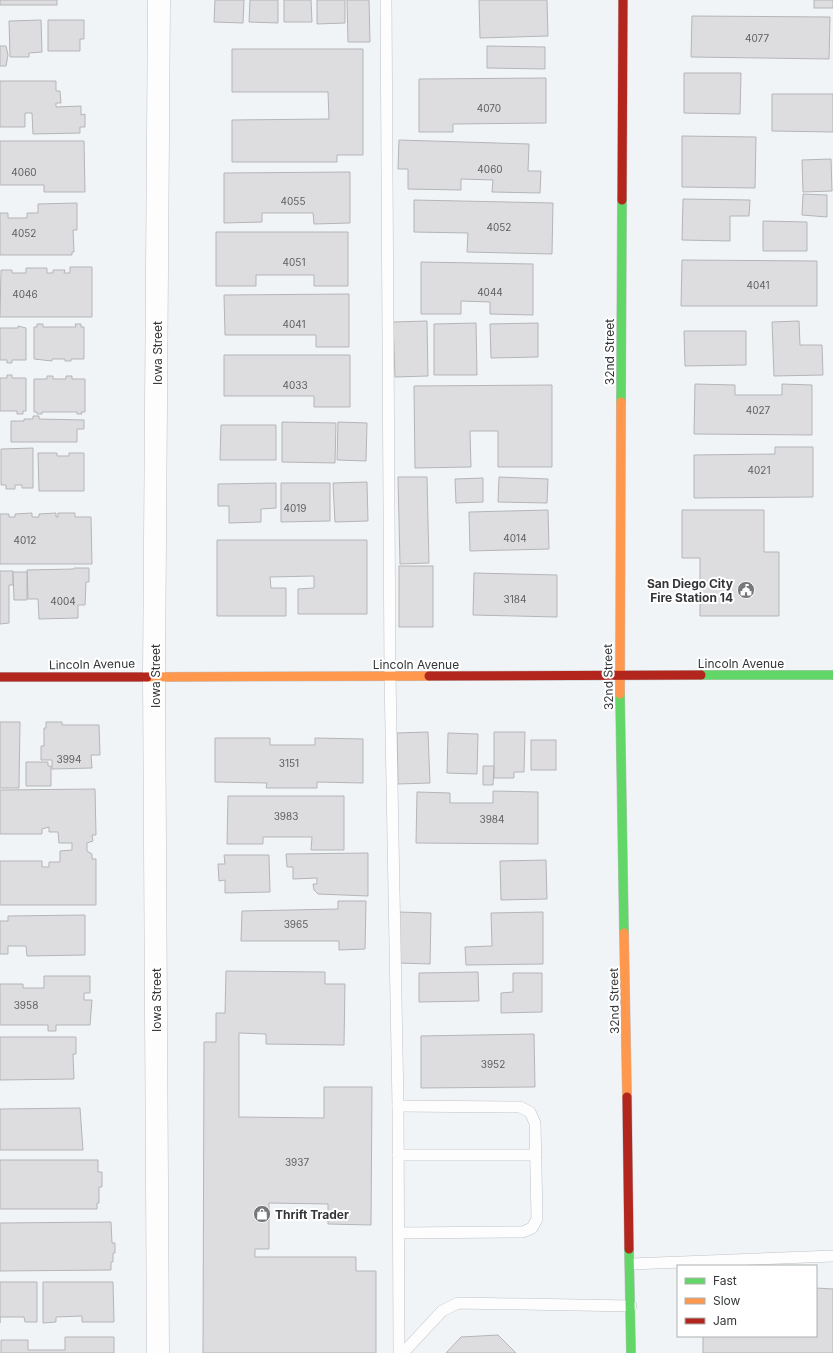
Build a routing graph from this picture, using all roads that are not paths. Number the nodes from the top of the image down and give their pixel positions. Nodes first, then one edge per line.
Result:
1 (159, 0) edge
2 (386, 0) edge
3 (623, 0) edge
4 (620, 675) junction
5 (833, 675) edge
6 (154, 676) junction
7 (390, 676) junction
8 (0, 677) edge
9 (398, 1106) junction
10 (398, 1155) junction
11 (536, 1155) junction
12 (399, 1233) junction
13 (833, 1256) edge
14 (631, 1264) junction
15 (631, 1306) junction
16 (158, 1353) edge
17 (399, 1353) edge
18 (403, 1353) edge
19 (631, 1353) edge

1 - 6 street, Iowa Street
2 - 7 lane
3 - 4 street, 32nd Street
4 - 5 street, Lincoln Avenue
4 - 7 street, Lincoln Avenue
4 - 14 street, 32nd Street
6 - 7 street, Lincoln Avenue
6 - 8 street, Lincoln Avenue
6 - 16 street, Iowa Street
7 - 9 lane
9 - 10 lane
9 - 11 lane
10 - 11 lane
10 - 12 lane
11 - 12 lane
12 - 17 lane
13 - 14 lane
14 - 15 street, 32nd Street
15 - 18 lane
15 - 19 street, 32nd Street

